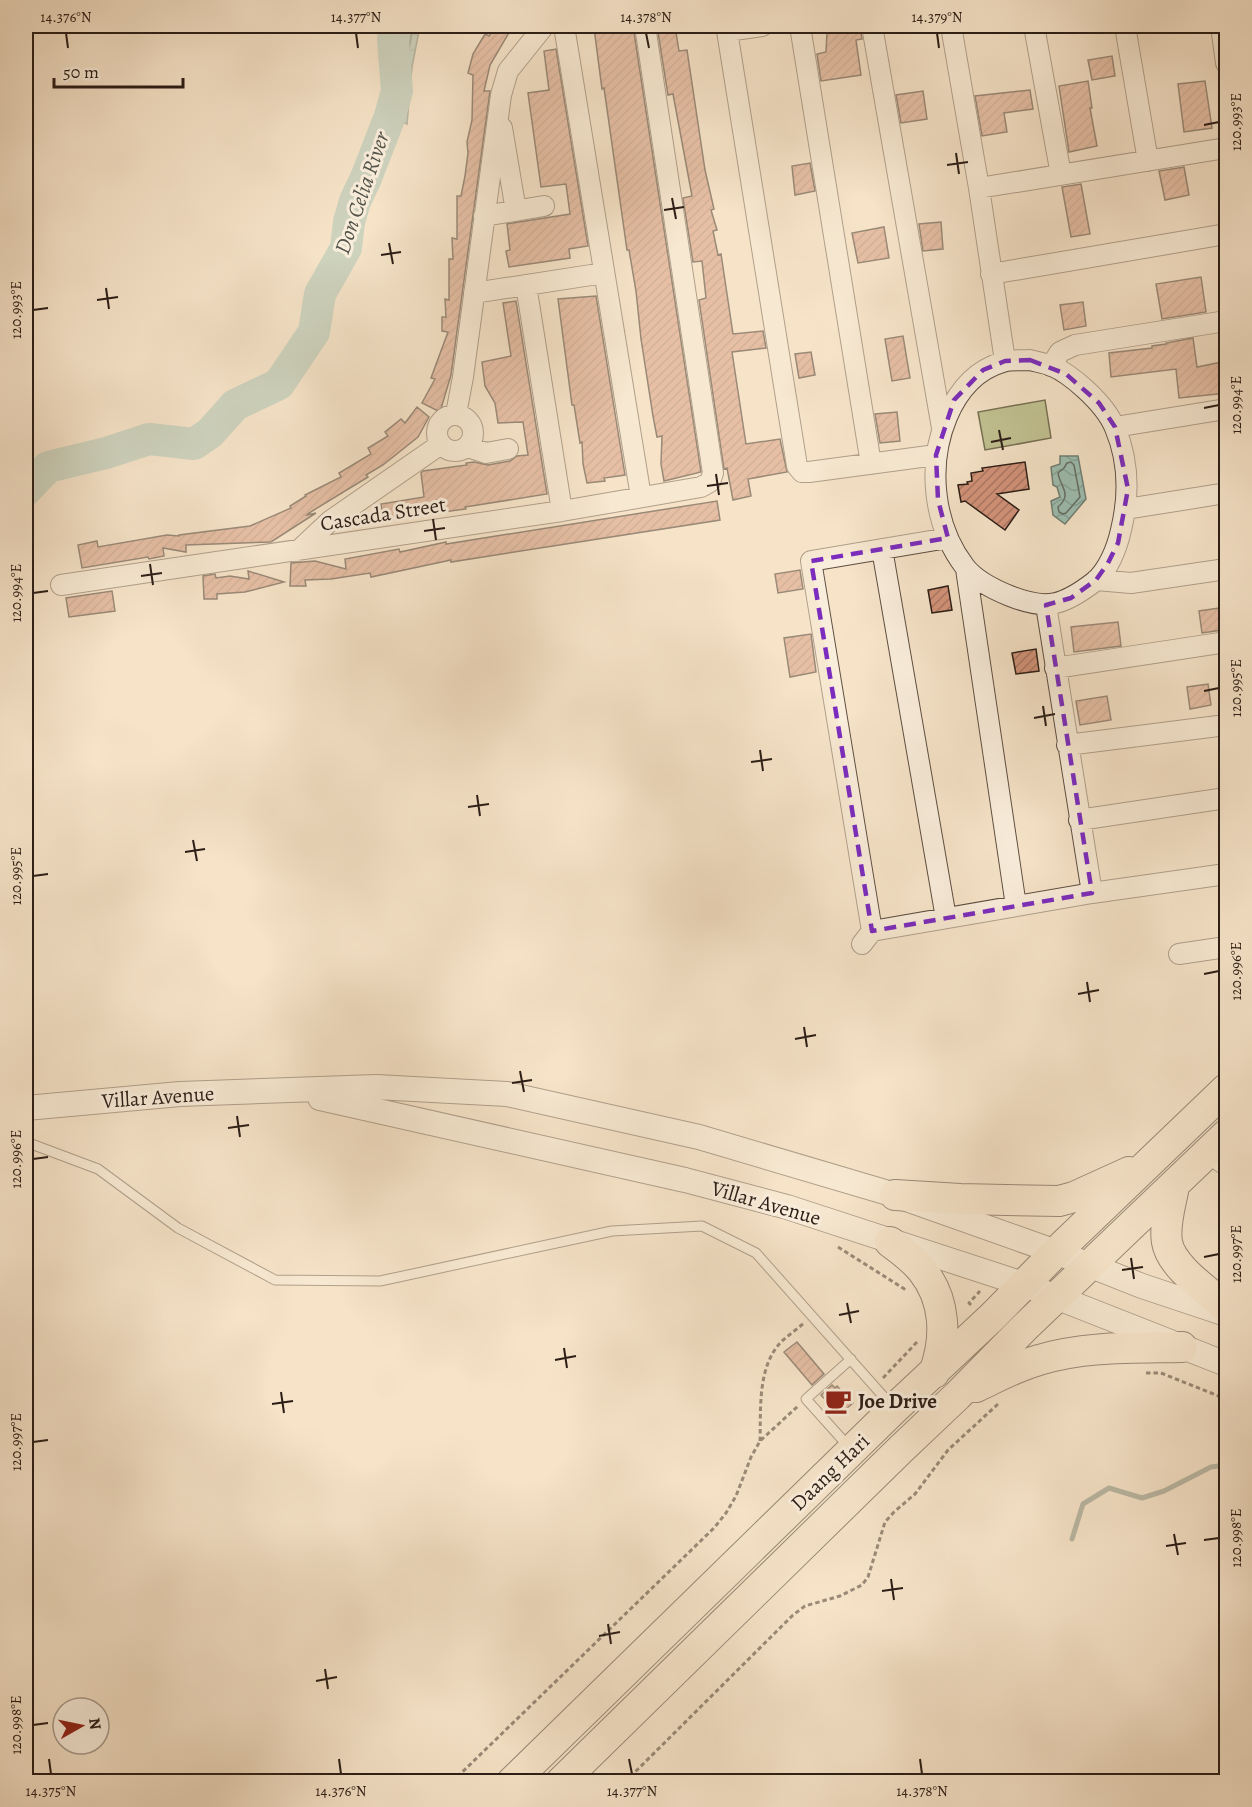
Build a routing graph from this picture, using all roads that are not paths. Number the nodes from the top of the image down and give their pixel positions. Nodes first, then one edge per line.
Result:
1 (544, 26) edge
2 (564, 26) edge
3 (645, 26) edge
4 (762, 26) edge
5 (800, 26) edge
6 (872, 26) edge
7 (951, 26) edge
8 (1034, 26) edge
9 (1125, 26) edge
10 (1221, 26) edge
11 (1227, 63) edge
12 (499, 109) junction
13 (1227, 148) edge
14 (1148, 160) junction
15 (1061, 174) junction
16 (979, 188) junction
17 (544, 206) dead end
18 (516, 211) junction
19 (484, 216) junction
20 (1227, 234) edge
21 (604, 273) junction
22 (991, 274) junction
23 (526, 285) junction
24 (474, 293) junction
25 (1227, 321) edge
26 (1005, 361) junction
27 (1051, 366) junction
28 (1227, 409) edge
29 (456, 414) junction
30 (942, 428) junction
31 (1115, 428) junction
32 (441, 444) junction
33 (468, 447) junction
34 (508, 449) dead end
35 (936, 455) junction
36 (871, 464) junction
37 (1227, 494) edge
38 (641, 497) junction
39 (1126, 509) junction
40 (562, 511) junction
41 (948, 538) junction
42 (882, 549) junction
43 (298, 551) junction
44 (966, 569) junction
45 (1227, 569) edge
46 (1096, 580) junction
47 (61, 585) dead end
48 (1046, 605) junction
49 (1227, 642) edge
50 (1055, 668) junction
51 (1227, 725) edge
52 (1067, 745) junction
53 (1227, 798) edge
54 (1079, 820) junction
55 (1227, 874) edge
56 (1092, 893) junction
57 (1016, 906) junction
58 (946, 918) junction
59 (1227, 947) edge
60 (1179, 954) dead end
61 (1227, 1089) edge
62 (292, 1091) junction
63 (26, 1108) edge
64 (1227, 1135) edge
65 (26, 1142) edge
66 (1151, 1162) junction
67 (1215, 1164) edge
68 (1174, 1186) junction
69 (896, 1195) junction
70 (890, 1242) junction
71 (1056, 1252) junction
72 (1089, 1265) junction
73 (1023, 1284) junction
74 (1056, 1297) junction
75 (1227, 1307) edge
76 (1227, 1314) edge
77 (1182, 1347) junction
78 (850, 1359) junction
79 (1227, 1364) edge
80 (934, 1373) junction
81 (957, 1396) junction
82 (894, 1409) junction
83 (852, 1450) junction
84 (512, 1782) edge
85 (561, 1782) edge

1 - 12 street
2 - 21 street
3 - 38 street, Cascada Street
4 - 36 street
5 - 36 street
6 - 30 street
7 - 16 street
8 - 15 street
9 - 14 street
10 - 11 street
12 - 18 street
12 - 19 street
13 - 14 street
14 - 15 street
15 - 16 street
16 - 22 street
17 - 18 street
18 - 19 street
19 - 24 street
20 - 22 street
21 - 23 street
21 - 38 street
22 - 26 street
23 - 24 street
23 - 40 street
24 - 29 street
25 - 27 street
26 - 27 street
26 - 30 street
27 - 31 street
28 - 31 street
29 - 32 street
29 - 33 street
30 - 35 street
31 - 39 street
32 - 33 street
32 - 43 street
33 - 34 street
35 - 36 street
35 - 41 street
37 - 39 street
38 - 40 street, Cascada Street
39 - 46 street
40 - 43 street, Cascada Street
41 - 42 street
41 - 44 street
42 - 58 street
42 - 58 street
43 - 47 street, Cascada Street
44 - 48 street
44 - 57 street
45 - 46 street
46 - 48 street
48 - 50 street
49 - 50 street
50 - 52 street
51 - 52 street
52 - 54 street
53 - 54 street
54 - 56 street
55 - 56 street
56 - 57 street
57 - 58 street
59 - 60 street
61 - 66 main road, Daang Hari
62 - 63 street, Villar Avenue
62 - 69 street, Villar Avenue
62 - 70 street, Villar Avenue
64 - 67 main road, Daang Hari
65 - 78 lane
66 - 69 main road
66 - 71 main road, Daang Hari
67 - 68 main road, Daang Hari
68 - 72 main road, Daang Hari
68 - 75 main road
69 - 71 street, Villar Avenue
70 - 73 street, Villar Avenue
70 - 80 main road
71 - 72 street, Villar Avenue
71 - 73 main road, Daang Hari
72 - 74 main road, Daang Hari
72 - 76 street, Villar Avenue
73 - 74 street, Villar Avenue
73 - 80 main road, Daang Hari
74 - 77 street, Villar Avenue
74 - 81 main road, Daang Hari
77 - 79 street, Villar Avenue
77 - 81 main road
78 - 82 lane
78 - 83 lane
80 - 82 main road, Daang Hari
81 - 85 main road, Daang Hari
82 - 83 main road, Daang Hari
83 - 84 main road, Daang Hari

